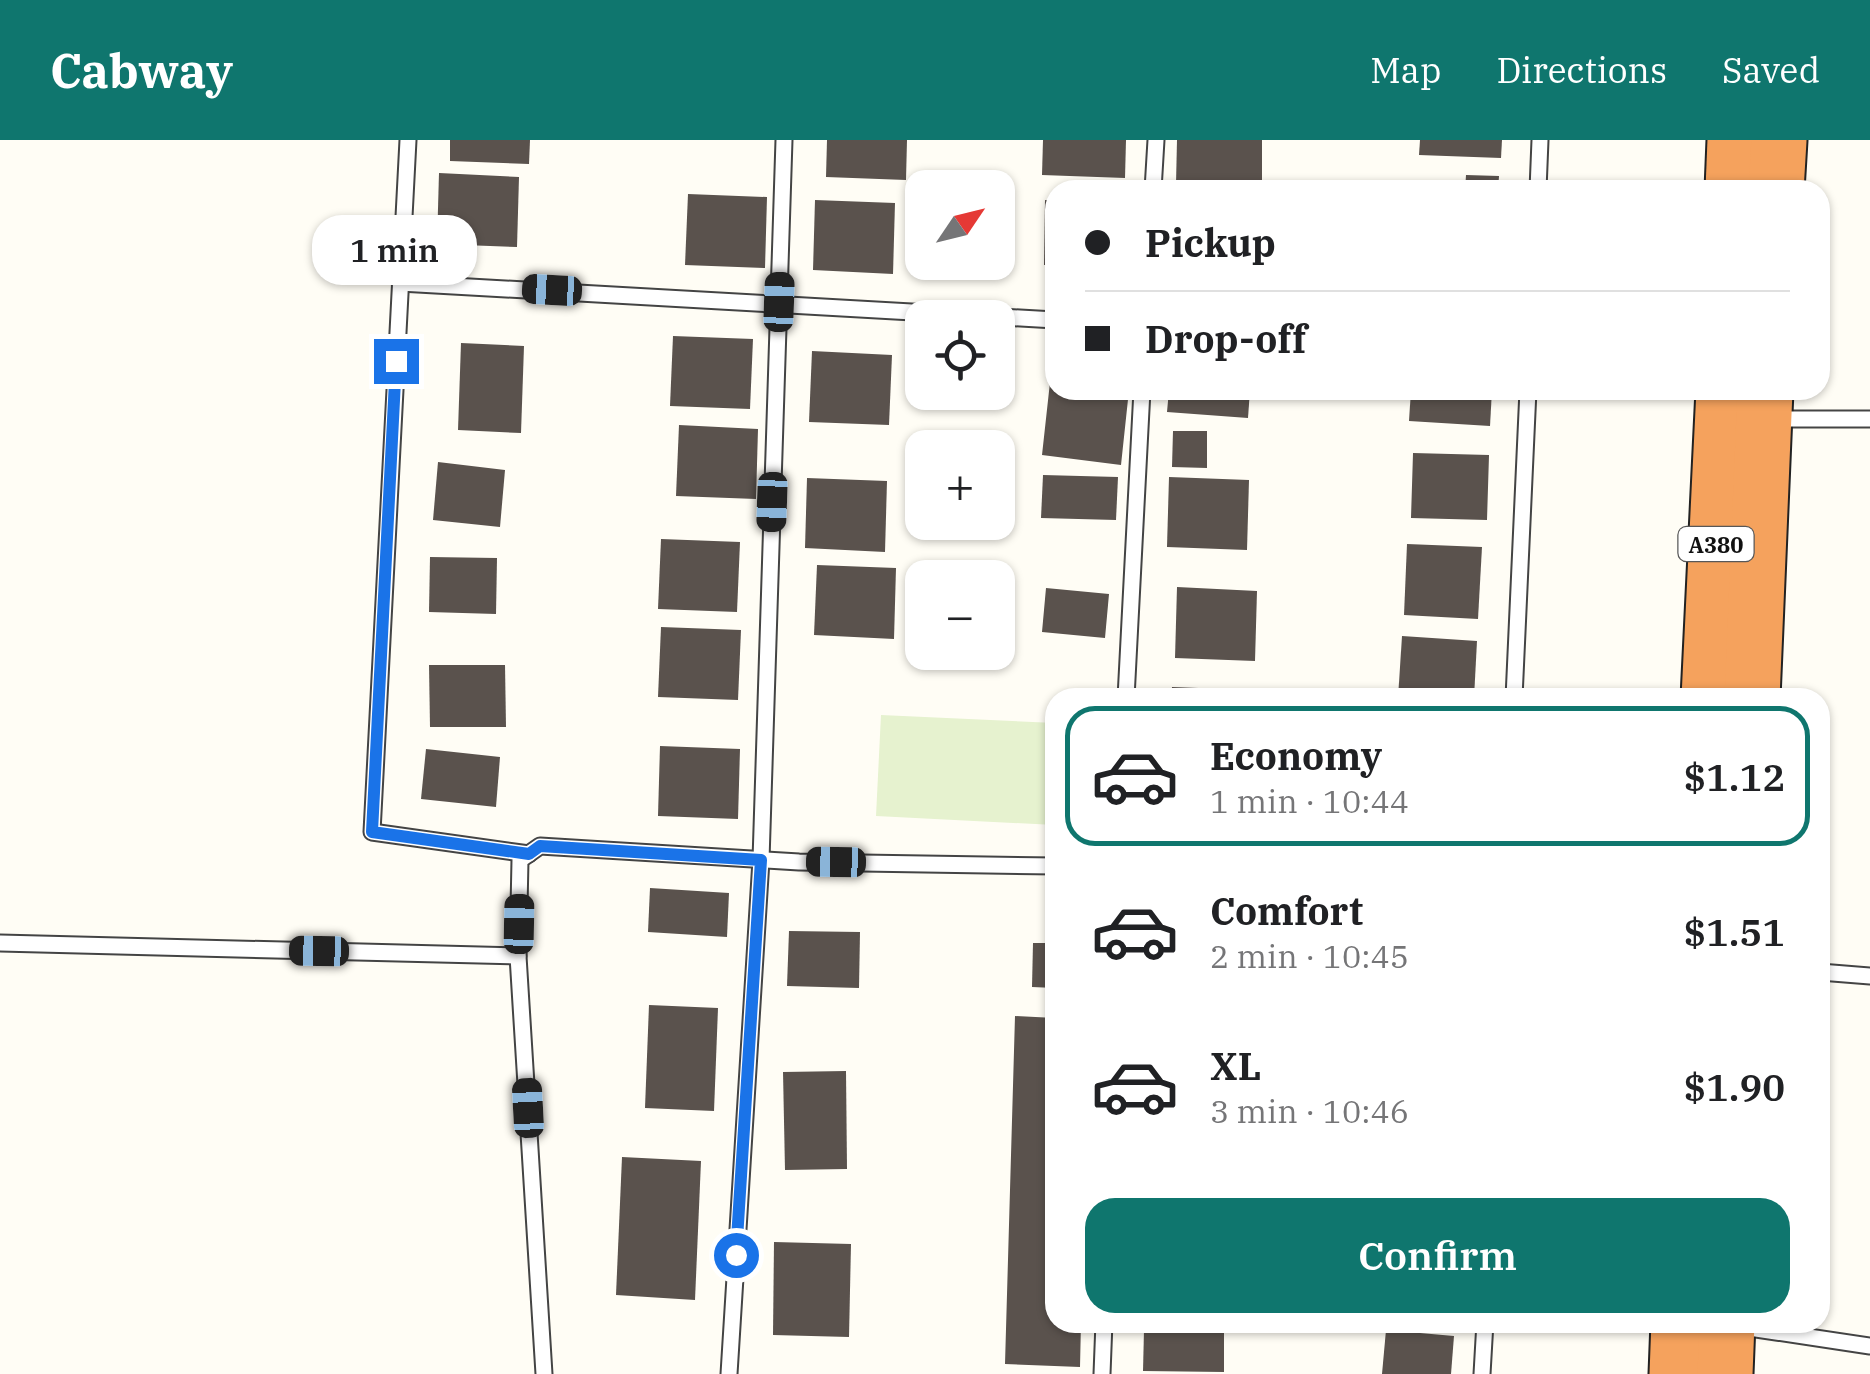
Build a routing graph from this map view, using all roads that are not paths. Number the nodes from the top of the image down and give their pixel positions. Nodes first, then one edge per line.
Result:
1 (408, 140) edge
2 (784, 140) edge
3 (1156, 140) edge
4 (1540, 140) edge
5 (1736, 140) edge
6 (1779, 140) edge
7 (1154, 180) edge
8 (1538, 180) edge
9 (1734, 180) edge
10 (1777, 180) edge
11 (400, 282) junction
12 (779, 302) junction
13 (1045, 319) edge
14 (1141, 400) edge
15 (1528, 400) edge
16 (1750, 400) edge
17 (1870, 420) edge
18 (1127, 688) edge
19 (1514, 688) edge
20 (1710, 688) edge
21 (1752, 688) edge
22 (529, 854) junction
23 (761, 860) junction
24 (1045, 866) edge
25 (0, 943) edge
26 (518, 956) junction
27 (1830, 973) edge
28 (1870, 976) edge
29 (1104, 1333) edge
30 (1484, 1333) edge
31 (1715, 1336) edge
32 (1870, 1346) edge
33 (544, 1374) edge
34 (729, 1374) edge
35 (1102, 1374) edge
36 (1482, 1374) edge
37 (1677, 1374) edge

1 - 11 lane
2 - 12 lane
3 - 7 lane
4 - 8 lane
5 - 9 highway
6 - 10 highway
11 - 12 lane
11 - 22 lane
12 - 13 lane
12 - 23 lane
14 - 18 lane
15 - 19 lane
16 - 17 lane
16 - 20 highway, A380
16 - 21 highway, A380
22 - 23 lane
22 - 26 lane
23 - 24 lane
23 - 34 lane
25 - 26 lane
26 - 33 lane
27 - 28 lane
29 - 35 lane
30 - 36 lane
31 - 32 lane
31 - 37 highway

